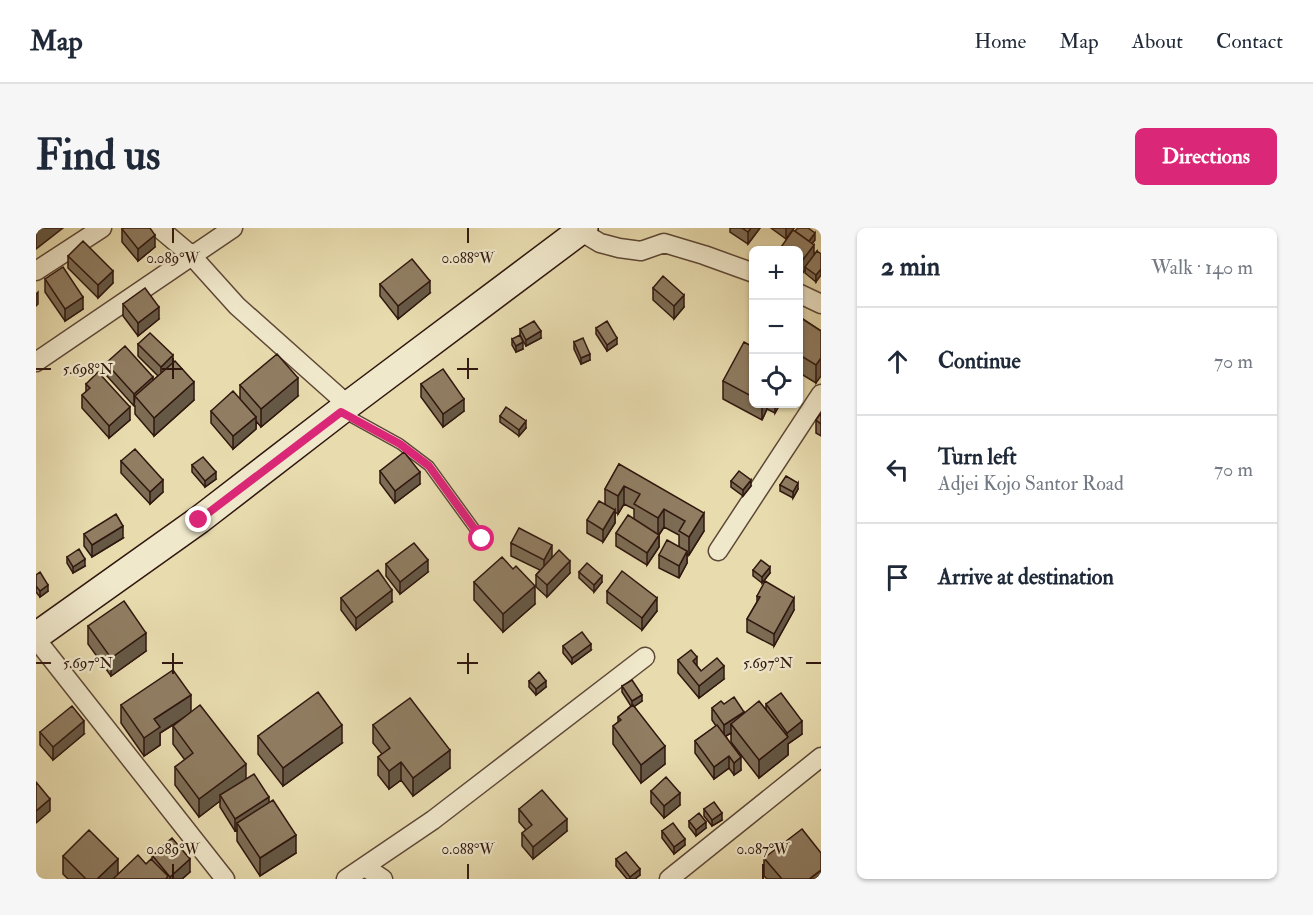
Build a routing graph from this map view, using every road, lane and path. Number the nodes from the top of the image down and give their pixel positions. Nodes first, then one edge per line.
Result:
1 (102, 228) edge
2 (159, 228) edge
3 (233, 228) edge
4 (582, 229) edge
5 (659, 236) edge
6 (191, 255) junction
7 (36, 271) edge
8 (749, 272) edge
9 (803, 295) edge
10 (821, 304) edge
11 (36, 362) edge
12 (821, 394) edge
13 (345, 408) junction
14 (482, 539) dead end
15 (718, 551) dead end
16 (36, 638) edge
17 (645, 657) dead end
18 (821, 757) edge
19 (365, 867) junction
20 (225, 879) edge
21 (346, 879) edge
22 (383, 879) edge
23 (669, 879) edge

1 - 7 street
2 - 6 street
3 - 6 street
4 - 5 street
4 - 13 street
5 - 8 street
6 - 11 street
6 - 13 street
9 - 10 street
12 - 15 street
13 - 14 lane
13 - 16 street
16 - 20 street
17 - 19 street
18 - 23 street
19 - 21 street
19 - 22 street

